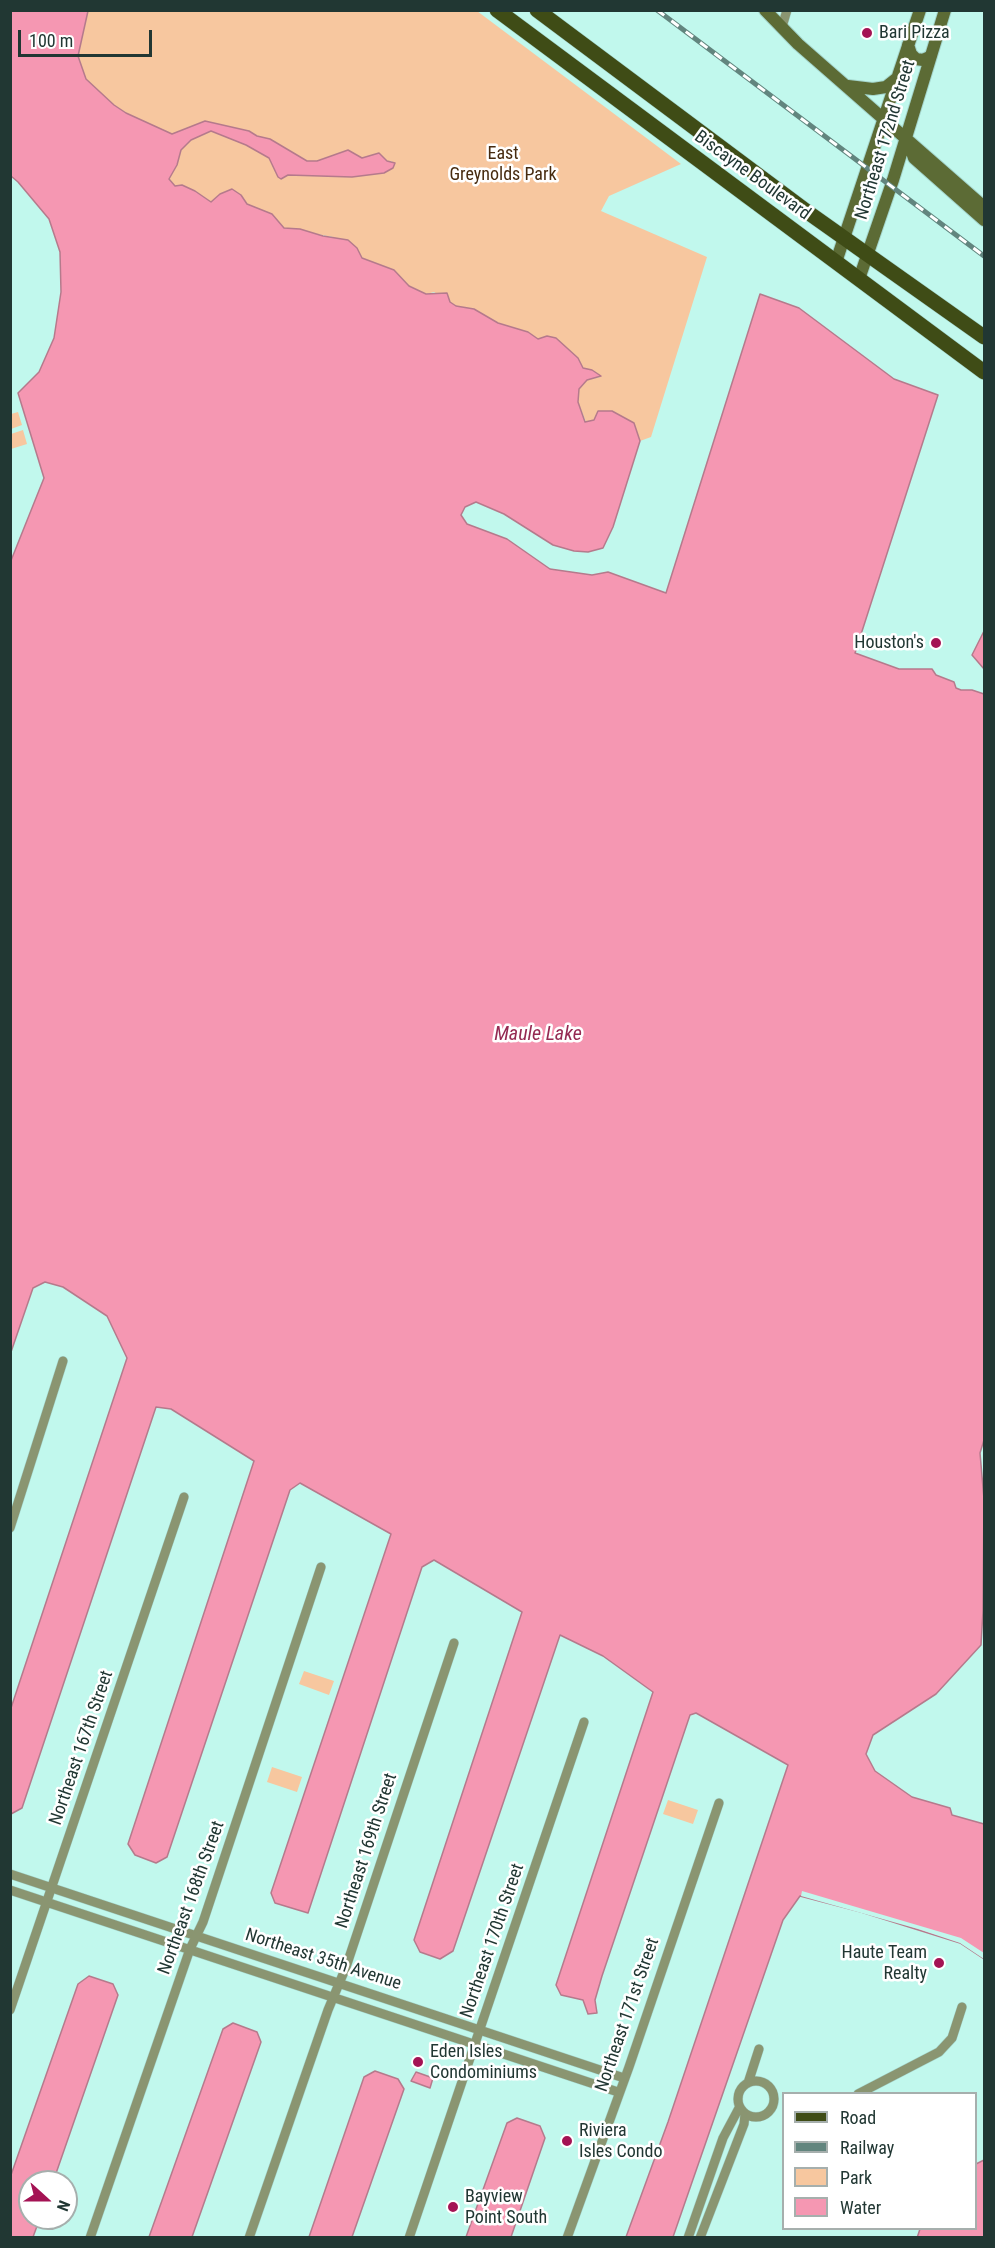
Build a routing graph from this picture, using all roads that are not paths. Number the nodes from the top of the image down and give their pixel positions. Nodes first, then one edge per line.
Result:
1 (497, 10) edge
2 (537, 10) edge
3 (765, 10) edge
4 (787, 10) edge
5 (920, 10) edge
6 (945, 10) edge
7 (782, 27) junction
8 (908, 45) junction
9 (931, 56) junction
10 (901, 66) junction
11 (896, 80) junction
12 (923, 81) junction
13 (847, 86) junction
14 (884, 118) junction
15 (906, 137) junction
16 (982, 202) edge
17 (984, 220) edge
18 (844, 238) junction
19 (868, 255) junction
20 (836, 262) junction
21 (860, 279) junction
22 (984, 337) edge
23 (984, 372) edge
24 (63, 1361) dead end
25 (184, 1497) dead end
26 (10, 1528) edge
27 (321, 1567) dead end
28 (454, 1643) dead end
29 (584, 1722) dead end
30 (719, 1803) dead end
31 (10, 1874) edge
32 (53, 1888) junction
33 (10, 1890) edge
34 (48, 1902) junction
35 (197, 1935) junction
36 (190, 1949) junction
37 (339, 1982) junction
38 (333, 1997) junction
39 (962, 2007) dead end
40 (10, 2010) edge
41 (481, 2030) junction
42 (476, 2044) junction
43 (759, 2049) dead end
44 (624, 2078) junction
45 (748, 2082) junction
46 (618, 2092) junction
47 (862, 2092) edge
48 (773, 2104) junction
49 (782, 2108) edge
50 (742, 2111) junction
51 (90, 2238) edge
52 (249, 2238) edge
53 (409, 2238) edge
54 (567, 2238) edge
55 (688, 2238) edge
56 (700, 2238) edge

1 - 20 main road, Biscayne Boulevard
2 - 18 main road, Biscayne Boulevard
3 - 7 street
4 - 7 street
5 - 8 street, Northeast 172nd Street
6 - 9 street, Northeast 172nd Street
7 - 13 street
8 - 9 street
8 - 10 street, Northeast 172nd Street
9 - 12 street, Northeast 172nd Street
10 - 11 street, Northeast 172nd Street
10 - 12 street
11 - 13 street
11 - 14 street, Northeast 172nd Street
12 - 15 street, Northeast 172nd Street
13 - 14 street
14 - 15 street
14 - 18 street, Northeast 172nd Street
15 - 16 street
15 - 17 street
15 - 19 street, Northeast 172nd Street
18 - 19 main road, Biscayne Boulevard
18 - 20 street, Northeast 172nd Street
19 - 21 street, Northeast 172nd Street
19 - 22 main road, Biscayne Boulevard
20 - 21 main road, Biscayne Boulevard
21 - 23 main road, Biscayne Boulevard
24 - 26 street
25 - 32 street, Northeast 167th Street
27 - 35 street, Northeast 168th Street
28 - 37 street, Northeast 169th Street
29 - 41 street, Northeast 170th Street
30 - 44 street, Northeast 171st Street
31 - 32 street, Northeast 35th Avenue
32 - 34 street, Northeast 167th Street
32 - 35 street, Northeast 35th Avenue
33 - 34 street, Northeast 35th Avenue
34 - 36 street, Northeast 35th Avenue
34 - 40 street, Northeast 167th Street
35 - 36 street, Northeast 168th Street
35 - 37 street, Northeast 35th Avenue
36 - 38 street, Northeast 35th Avenue
36 - 51 street, Northeast 168th Street
37 - 38 street, Northeast 169th Street
37 - 41 street, Northeast 35th Avenue
38 - 42 street, Northeast 35th Avenue
38 - 52 street, Northeast 169th Street
39 - 47 street
41 - 42 street, Northeast 170th Street
41 - 44 street, Northeast 35th Avenue
42 - 46 street, Northeast 35th Avenue
42 - 53 street, Northeast 170th Street
43 - 45 street
44 - 46 street, Northeast 171st Street
45 - 48 street
45 - 50 street
46 - 54 street, Northeast 171st Street
48 - 49 street
48 - 50 street
50 - 55 street
50 - 56 street

